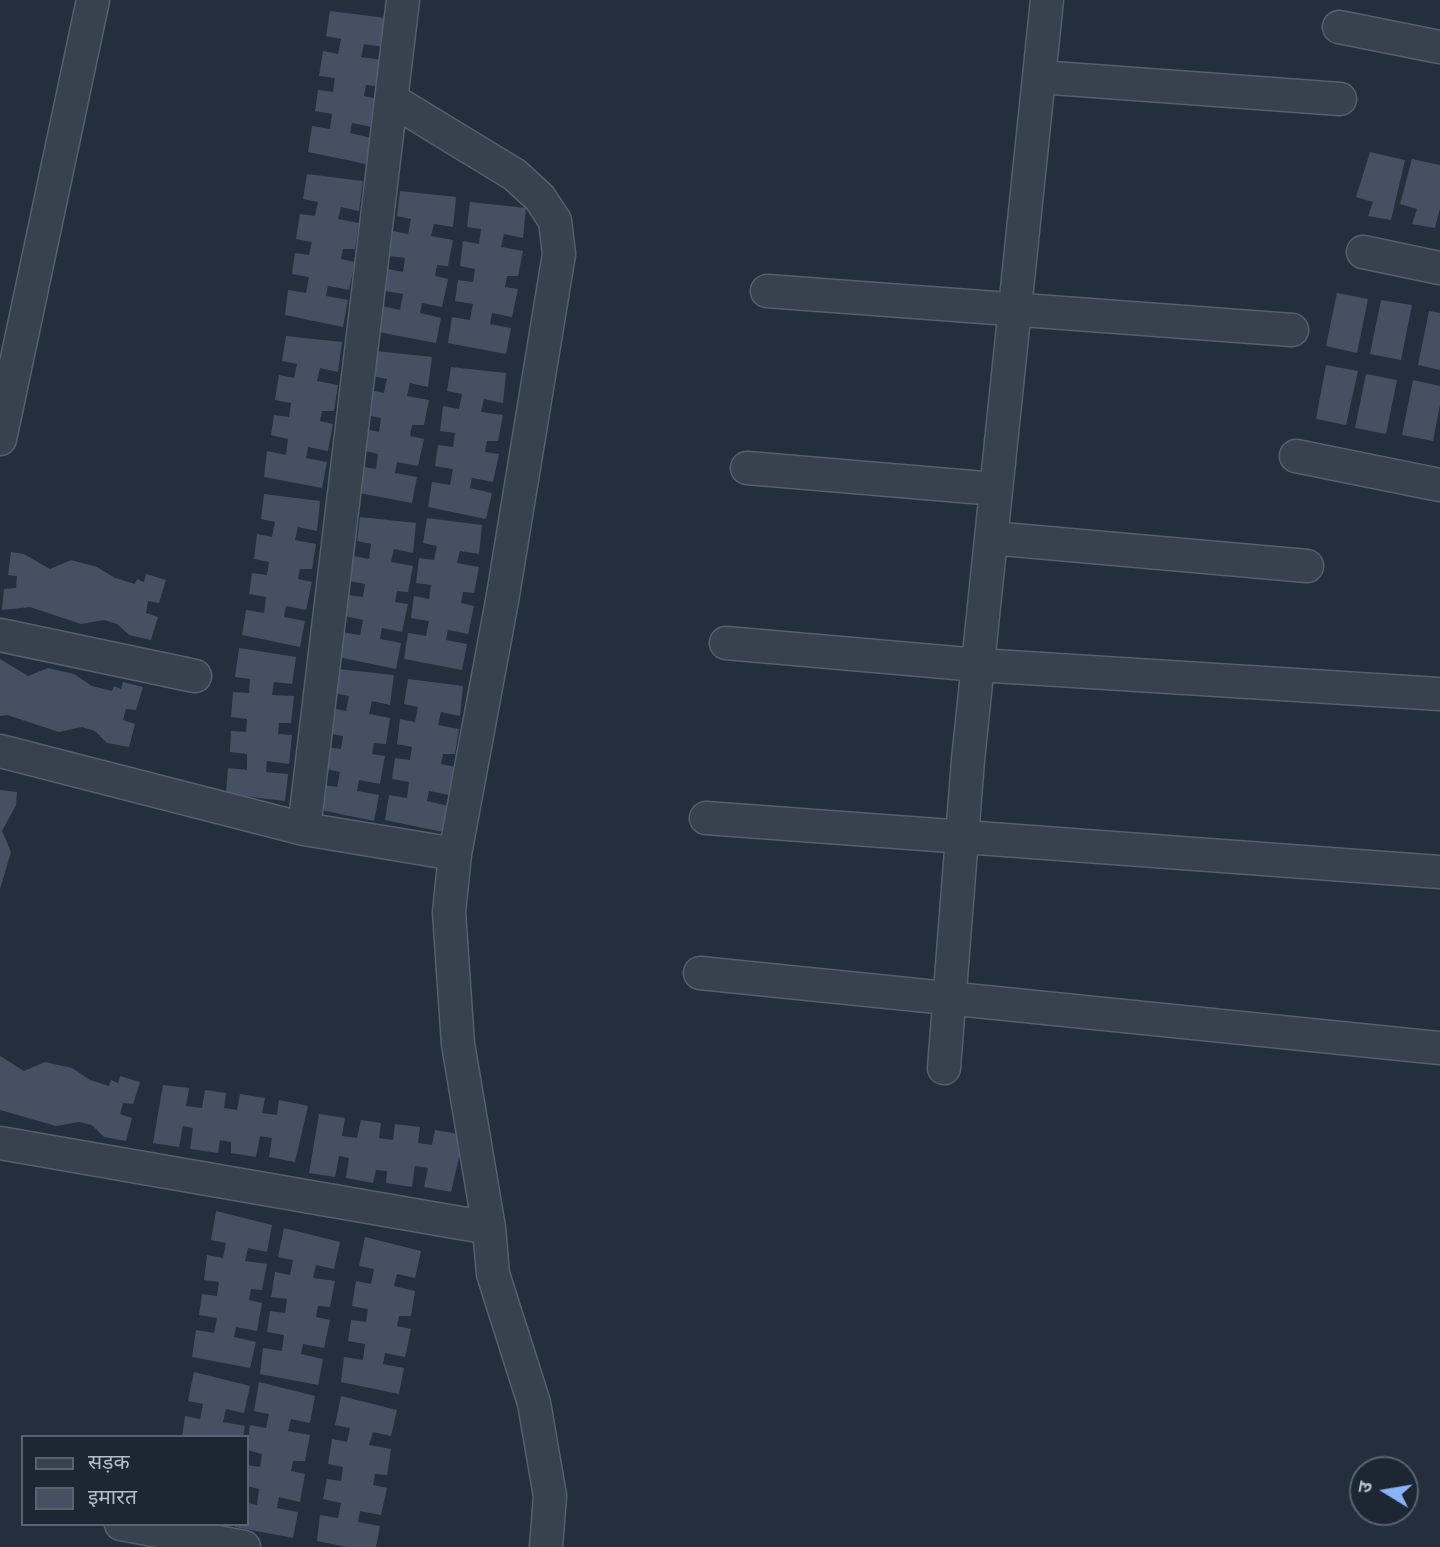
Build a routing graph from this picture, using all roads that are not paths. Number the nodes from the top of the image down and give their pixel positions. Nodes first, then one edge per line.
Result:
1 (93, 0) edge
2 (403, 0) edge
3 (1047, 0) edge
4 (1339, 27) dead end
5 (1440, 47) edge
6 (1040, 77) junction
7 (1340, 99) dead end
8 (392, 100) junction
9 (1363, 252) dead end
10 (1440, 268) edge
11 (768, 291) dead end
12 (1015, 310) junction
13 (1292, 330) dead end
14 (0, 439) edge
15 (1296, 456) dead end
16 (747, 468) dead end
17 (1440, 485) edge
18 (996, 489) junction
19 (991, 538) junction
20 (1307, 566) dead end
21 (0, 635) edge
22 (726, 643) dead end
23 (978, 665) junction
24 (195, 676) dead end
25 (1440, 694) edge
26 (0, 751) edge
27 (706, 818) dead end
28 (304, 829) junction
29 (962, 836) junction
30 (455, 854) junction
31 (1440, 872) edge
32 (700, 973) dead end
33 (950, 996) junction
34 (1440, 1048) edge
35 (944, 1068) dead end
36 (0, 1143) edge
37 (489, 1227) junction
38 (132, 1526) edge
39 (244, 1547) edge
40 (546, 1547) edge

1 - 14 street
2 - 8 street
3 - 6 street
4 - 5 street
6 - 7 street
6 - 12 street
8 - 28 street
8 - 30 street
9 - 10 street
11 - 12 street
12 - 13 street
12 - 18 street
15 - 17 street
16 - 18 street
18 - 19 street
19 - 20 street
19 - 23 street
21 - 24 street
22 - 23 street
23 - 25 street
23 - 29 street
26 - 28 street
27 - 29 street
28 - 30 street
29 - 31 street
29 - 33 street
30 - 37 street
32 - 33 street
33 - 34 street
33 - 35 street
36 - 37 street
37 - 40 street
38 - 39 street

